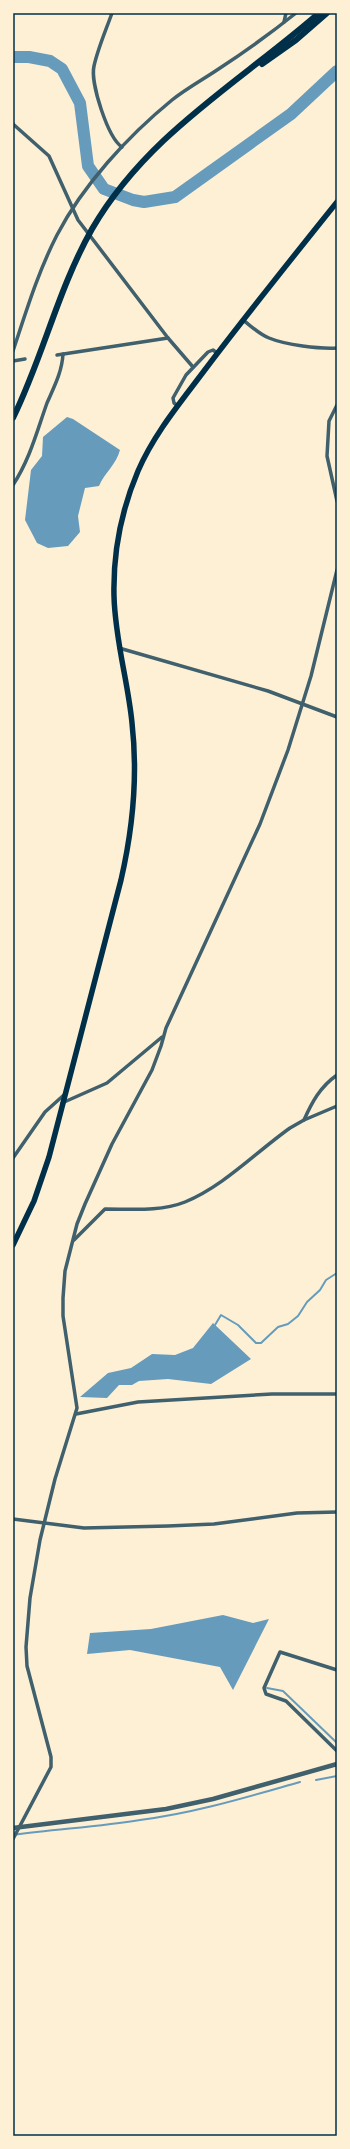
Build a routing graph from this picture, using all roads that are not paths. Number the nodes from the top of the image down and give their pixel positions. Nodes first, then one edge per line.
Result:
1 (112, 13) edge
2 (286, 13) edge
3 (296, 13) edge
4 (319, 13) edge
5 (327, 13) edge
6 (284, 22) junction
7 (207, 102) junction
8 (13, 124) edge
9 (120, 148) junction
10 (337, 202) edge
11 (72, 209) junction
12 (243, 320) junction
13 (168, 338) junction
14 (337, 348) edge
15 (13, 351) edge
16 (217, 353) junction
17 (63, 354) junction
18 (57, 355) dead end
19 (25, 359) dead end
20 (13, 361) edge
21 (193, 367) junction
22 (337, 405) edge
23 (178, 406) junction
24 (13, 418) edge
25 (13, 485) edge
26 (337, 501) edge
27 (337, 570) edge
28 (119, 648) junction
29 (303, 706) junction
30 (337, 717) edge
31 (163, 1036) junction
32 (337, 1075) edge
33 (65, 1094) junction
34 (62, 1103) junction
35 (337, 1106) edge
36 (304, 1120) junction
37 (13, 1158) edge
38 (73, 1241) junction
39 (13, 1245) edge
40 (337, 1394) edge
41 (76, 1414) junction
42 (337, 1512) edge
43 (13, 1519) edge
44 (44, 1524) junction
45 (337, 1670) edge
46 (337, 1751) edge
47 (337, 1764) edge
48 (16, 1829) edge
49 (14, 1838) edge

1 - 9 street
2 - 6 street
3 - 6 street
4 - 7 highway
5 - 7 highway
6 - 9 street
7 - 24 highway
8 - 11 street
9 - 11 street
10 - 12 highway
11 - 13 street
11 - 15 street
12 - 14 street
12 - 16 highway
13 - 17 street
13 - 21 street
16 - 21 street
16 - 23 highway
17 - 18 street
17 - 25 street
19 - 20 street
21 - 23 street
22 - 26 street
23 - 28 highway
27 - 29 street
28 - 29 street
28 - 33 highway
29 - 30 street
29 - 31 street
31 - 34 street
31 - 38 street
32 - 36 street
33 - 34 highway
33 - 37 street
34 - 39 highway
35 - 36 street
36 - 38 street
38 - 41 street
40 - 41 street
41 - 44 street
42 - 44 street
43 - 44 street
44 - 48 street
45 - 46 street
47 - 48 street
48 - 49 street

